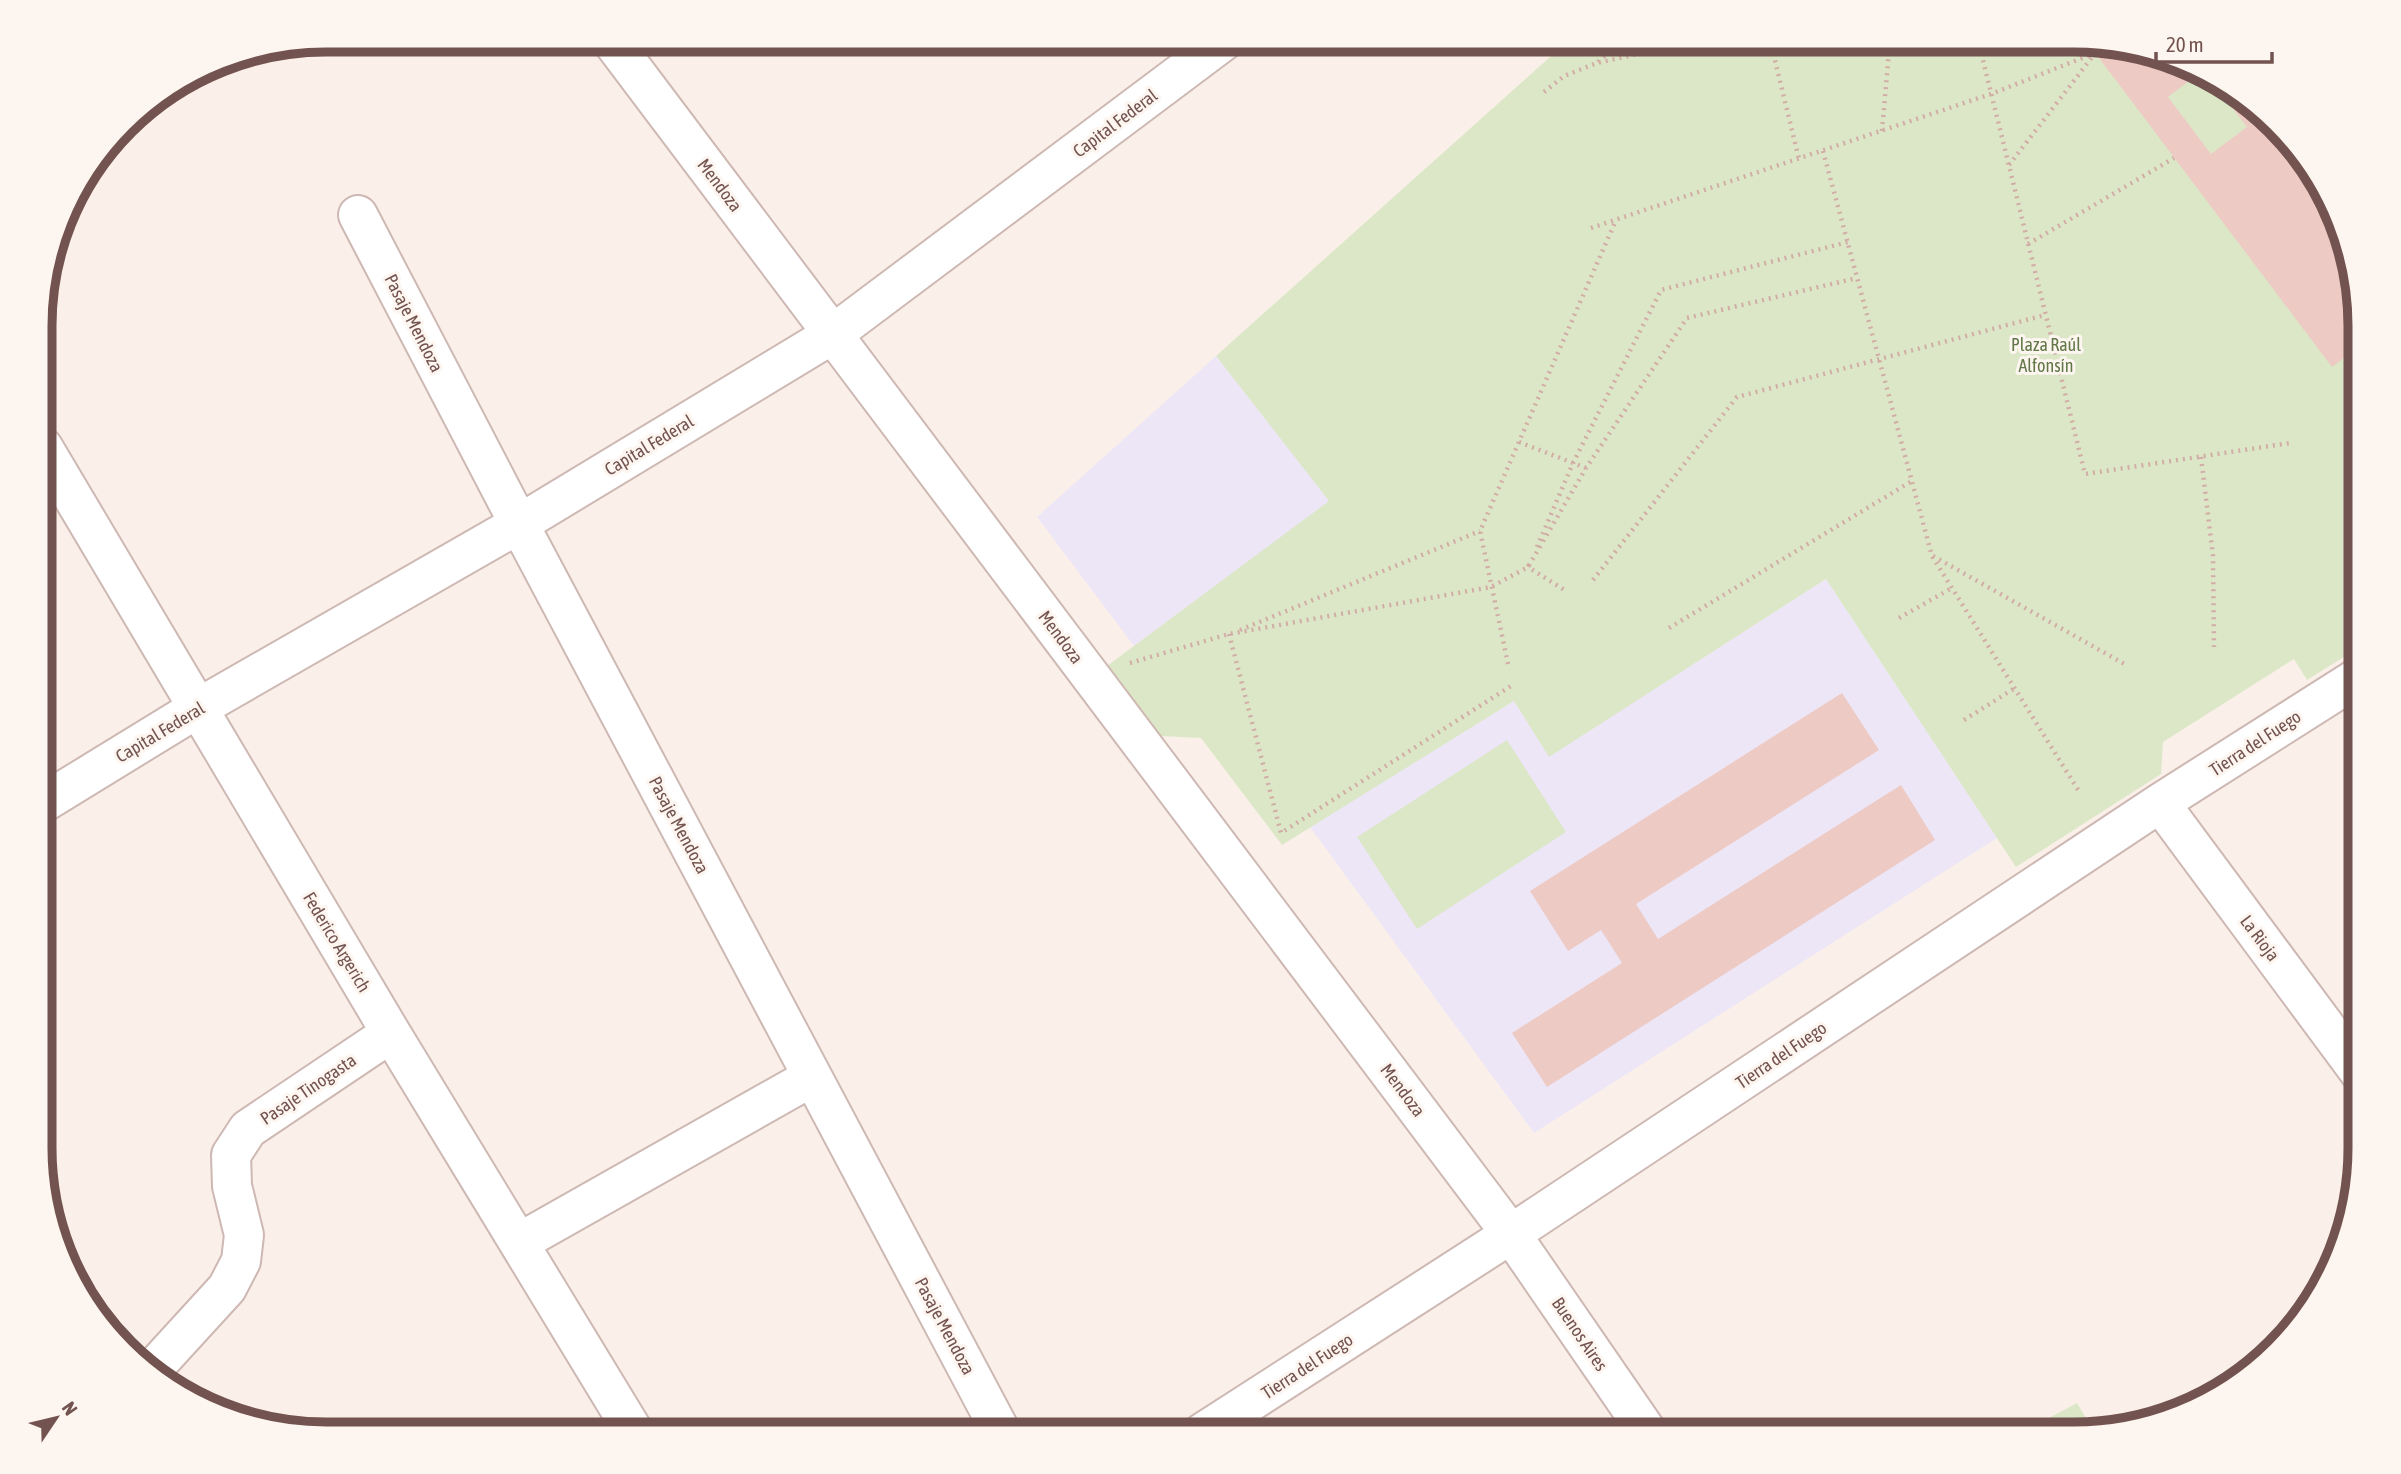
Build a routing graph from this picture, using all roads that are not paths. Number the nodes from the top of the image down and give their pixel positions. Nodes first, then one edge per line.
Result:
1 (620, 52) edge
2 (1209, 52) edge
3 (358, 215) dead end
4 (833, 334) junction
5 (52, 462) edge
6 (519, 524) junction
7 (2348, 684) edge
8 (198, 708) junction
9 (52, 797) edge
10 (2160, 803) junction
11 (391, 1033) junction
12 (2348, 1057) edge
13 (812, 1077) junction
14 (1511, 1234) junction
15 (520, 1242) junction
16 (158, 1363) edge
17 (628, 1422) edge
18 (996, 1422) edge
19 (1219, 1422) edge
20 (1640, 1422) edge

1 - 4 street, Mendoza
2 - 4 street, Capital Federal
3 - 6 street, Pasaje Mendoza
4 - 6 street, Capital Federal
4 - 14 street, Mendoza
5 - 8 street, Federico Argerich
6 - 8 street, Capital Federal
6 - 13 street, Pasaje Mendoza
7 - 10 street, Tierra del Fuego
8 - 9 street, Capital Federal
8 - 11 street, Federico Argerich
10 - 12 street, La Rioja
10 - 14 street, Tierra del Fuego
11 - 15 street, Federico Argerich
11 - 16 street, Pasaje Tinogasta
13 - 15 street
13 - 18 street, Pasaje Mendoza
14 - 19 street, Tierra del Fuego
14 - 20 street, Buenos Aires
15 - 17 street, Federico Argerich

